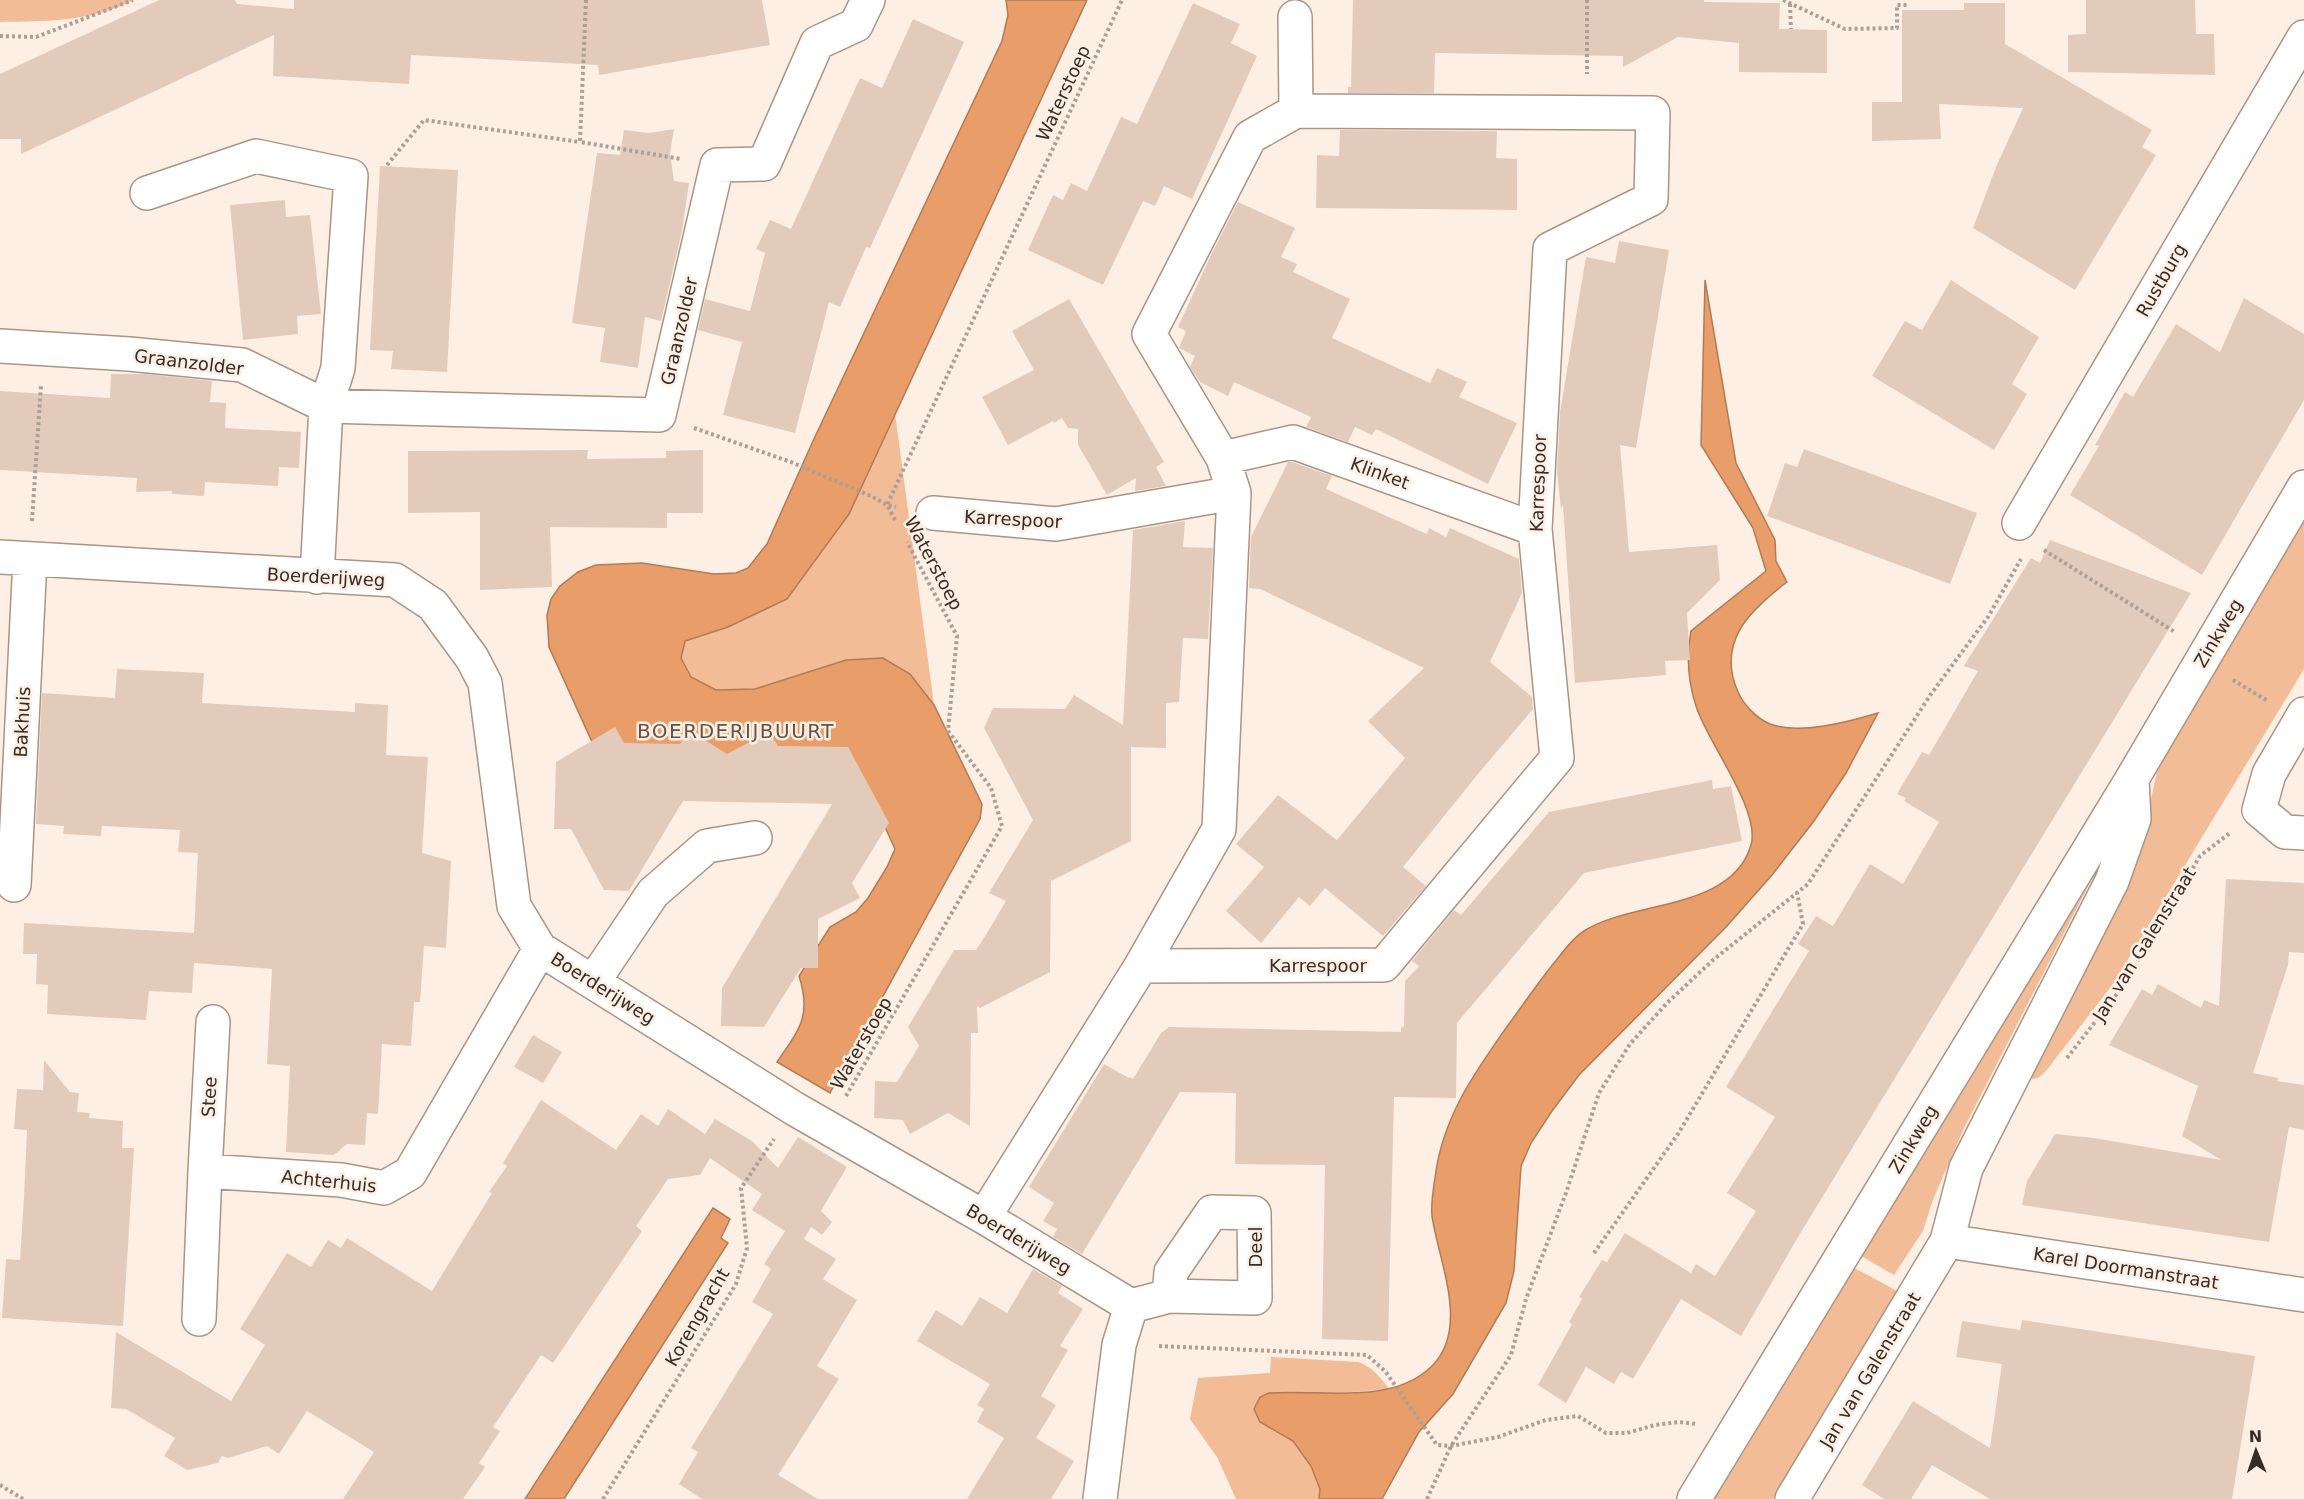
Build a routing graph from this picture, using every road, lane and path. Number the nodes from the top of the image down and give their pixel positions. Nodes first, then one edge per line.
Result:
1 (133, 0) edge
2 (586, 0) edge
3 (868, 0) edge
4 (1122, 0) edge
5 (1587, 0) edge
6 (1783, 0) edge
7 (1791, 4) junction
8 (1909, 5) dead end
9 (1295, 17) dead end
10 (1791, 29) dead end
11 (0, 36) edge
12 (2304, 37) edge
13 (1296, 111) junction
14 (1588, 114) junction
15 (580, 142) junction
16 (717, 165) junction
17 (351, 176) junction
18 (147, 194) dead end
19 (0, 346) edge
20 (44, 348) junction
21 (326, 406) junction
22 (659, 415) junction
23 (1223, 458) junction
24 (2304, 487) edge
25 (1234, 493) junction
26 (871, 496) dead end
27 (933, 513) dead end
28 (897, 525) dead end
29 (1535, 529) junction
30 (2025, 532) junction
31 (903, 535) dead end
32 (15, 558) edge
33 (317, 577) junction
34 (2177, 634) dead end
35 (2225, 675) dead end
36 (2289, 709) edge
37 (2132, 778) junction
38 (2259, 810) junction
39 (2304, 833) edge
40 (755, 838) dead end
41 (14, 885) dead end
42 (1797, 892) junction
43 (540, 949) junction
44 (1141, 966) junction
45 (593, 982) junction
46 (213, 1022) dead end
47 (2066, 1060) dead end
48 (795, 1109) junction
49 (828, 1128) junction
50 (205, 1171) junction
51 (984, 1217) junction
52 (1947, 1241) junction
53 (1594, 1253) dead end
54 (2304, 1295) edge
55 (1169, 1296) dead end
56 (1131, 1306) junction
57 (199, 1319) dead end
58 (1119, 1345) junction
59 (1729, 1439) junction
60 (1452, 1446) junction
61 (0, 1485) edge
62 (23, 1499) edge
63 (603, 1499) edge
64 (1100, 1499) edge
65 (1427, 1499) edge
66 (1694, 1499) edge
67 (1792, 1499) edge

1 - 11 path
2 - 15 path
3 - 16 street
4 - 28 path, Waterstoep
5 - 14 path
6 - 7 path
7 - 8 path
7 - 10 path
9 - 13 street
12 - 30 street, Rustburg
13 - 14 street, Karrespoor
13 - 23 street
14 - 29 street, Karrespoor
15 - 16 path
15 - 17 path
16 - 22 street, Graanzolder
17 - 18 street
17 - 21 street
19 - 20 street, Graanzolder
20 - 21 street, Graanzolder
20 - 32 path
21 - 22 street, Graanzolder
21 - 33 street
22 - 26 path
23 - 25 street
23 - 29 street, Klinket
24 - 37 street, Zinkweg
25 - 27 street, Karrespoor
25 - 44 street
29 - 44 street, Karrespoor
30 - 34 path
30 - 42 path
31 - 49 path, Waterstoep
32 - 33 street, Boerderijweg
32 - 41 street, Bakhuis
33 - 43 street, Boerderijweg
35 - 36 path
36 - 38 street
37 - 52 street
37 - 59 street, Zinkweg
38 - 39 street
38 - 47 path, Jan van Galenstraat
40 - 45 street
42 - 53 path
42 - 60 path
43 - 45 street, Boerderijweg
43 - 50 street, Achterhuis
44 - 51 street
45 - 48 street, Boerderijweg
46 - 50 street, Stee
48 - 49 street, Boerderijweg
48 - 63 path, Korengracht
49 - 51 street, Boerderijweg
50 - 57 street
51 - 56 street, Boerderijweg
52 - 54 street, Karel Doormanstraat
52 - 67 street, Jan van Galenstraat
55 - 56 street
56 - 58 street
58 - 60 path
58 - 64 street
59 - 60 path
59 - 66 street, Zinkweg
60 - 65 path
61 - 62 path

